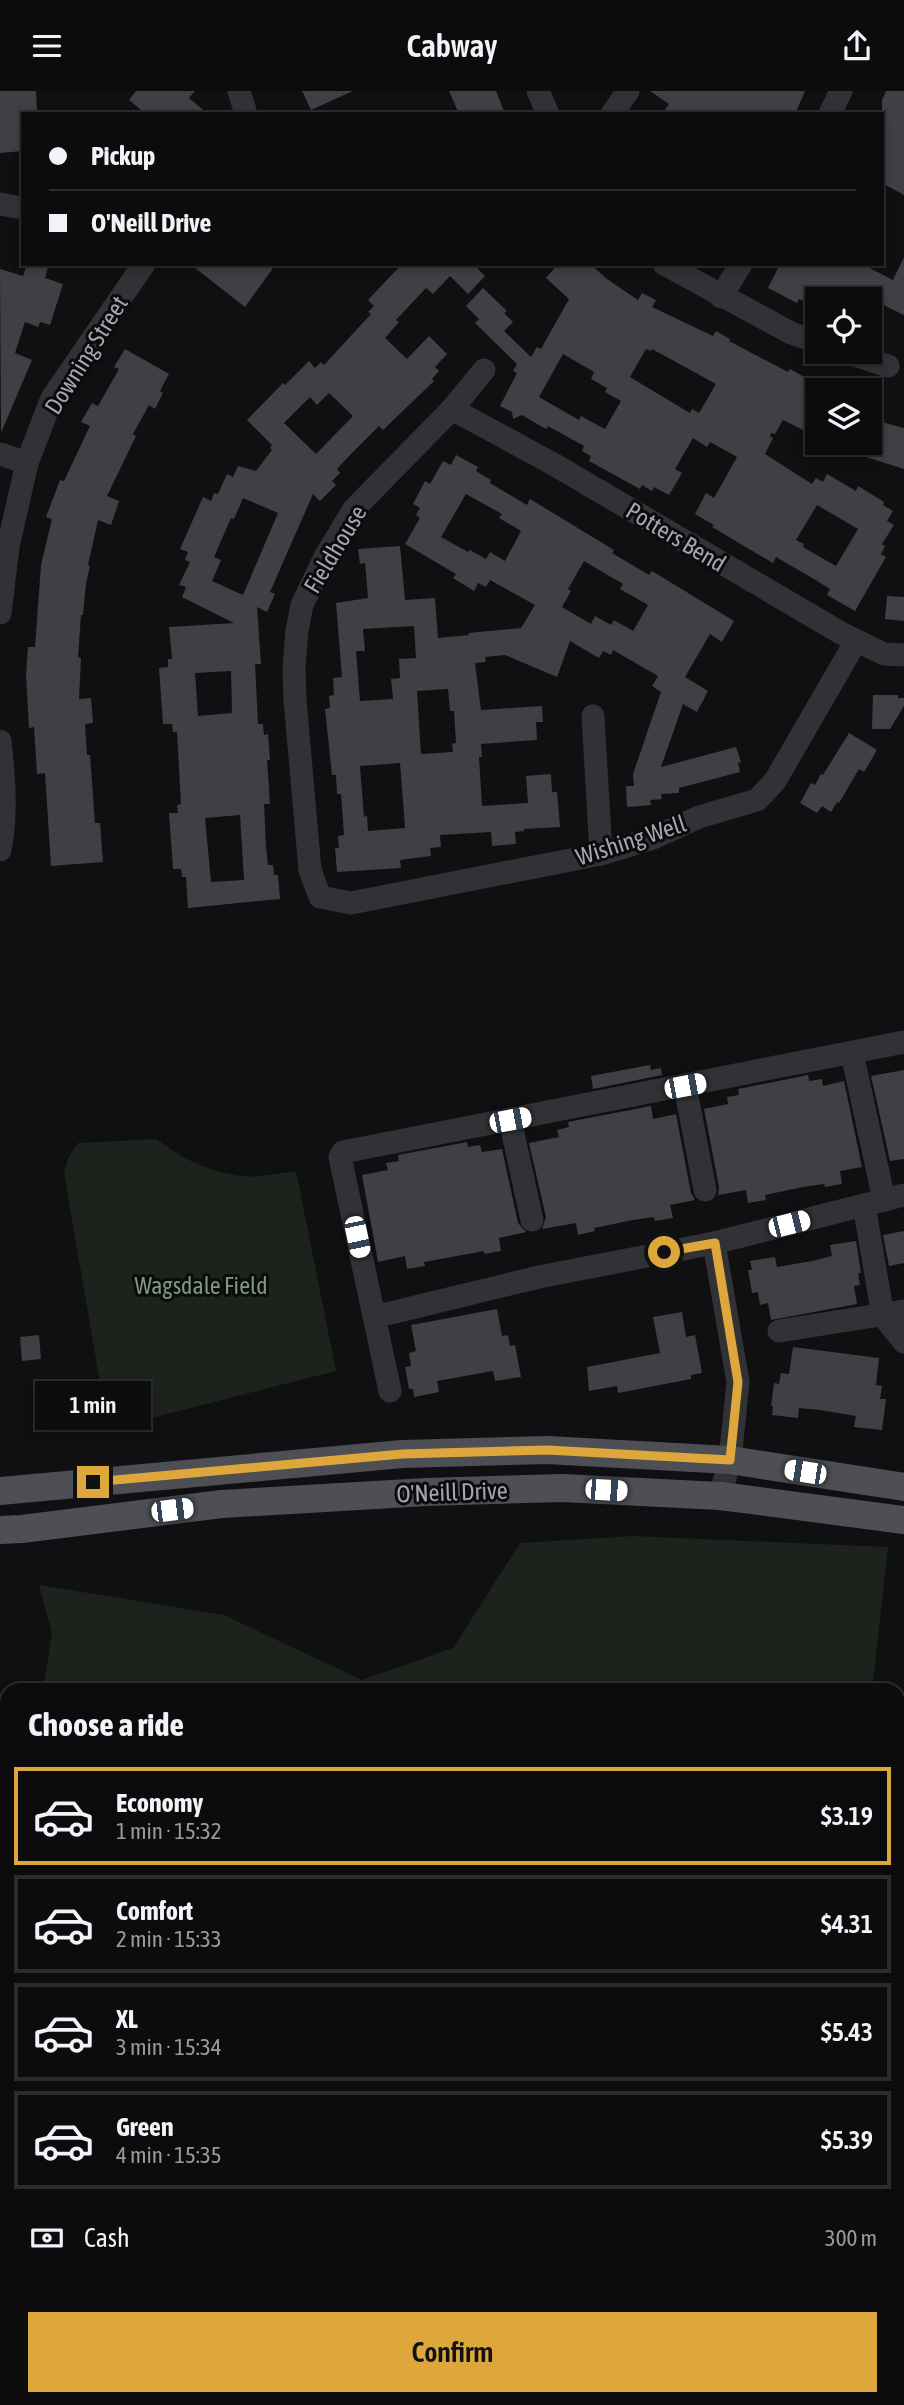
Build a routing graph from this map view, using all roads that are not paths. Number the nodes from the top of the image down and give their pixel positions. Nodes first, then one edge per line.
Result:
1 (239, 91) edge
2 (538, 91) edge
3 (628, 91) edge
4 (841, 91) edge
5 (245, 112) edge
6 (547, 112) edge
7 (613, 112) edge
8 (831, 112) edge
9 (0, 204) edge
10 (21, 208) edge
11 (139, 266) edge
12 (668, 266) edge
13 (739, 266) edge
14 (721, 296) junction
15 (805, 338) edge
16 (882, 364) edge
17 (888, 366) dead end
18 (484, 370) dead end
19 (452, 409) junction
20 (0, 454) edge
21 (27, 463) junction
22 (0, 613) edge
23 (856, 641) junction
24 (904, 655) edge
25 (593, 716) dead end
26 (0, 741) edge
27 (0, 850) edge
28 (601, 854) junction
29 (320, 897) joint
30 (904, 1042) edge
31 (852, 1053) junction
32 (685, 1086) junction
33 (510, 1120) junction
34 (705, 1190) dead end
35 (884, 1200) edge
36 (532, 1220) dead end
37 (715, 1243) junction
38 (893, 1313) edge
39 (374, 1317) junction
40 (779, 1331) dead end
41 (904, 1342) edge
42 (390, 1391) dead end
43 (730, 1460) junction
44 (904, 1487) edge
45 (0, 1491) edge
46 (720, 1496) junction
47 (904, 1520) edge
48 (0, 1530) edge

1 - 5 street
2 - 6 street
3 - 7 street
4 - 8 street
9 - 10 street
11 - 21 street, Downing Street
12 - 14 street
13 - 14 street
14 - 15 street
16 - 17 street
18 - 19 street, Fieldhouse
19 - 23 street, Potters Bend
19 - 29 street, Fieldhouse
20 - 21 street
21 - 22 street, Downing Street
23 - 24 street, Potters Bend
23 - 28 street, Wishing Well
25 - 28 street
26 - 27 street
28 - 29 street, Wishing Well
30 - 31 street
31 - 32 street
31 - 35 street
32 - 33 street
32 - 34 street
33 - 36 street
33 - 39 street
35 - 37 street
35 - 38 street
37 - 39 street
37 - 43 street
38 - 40 street
38 - 41 street
39 - 42 street
43 - 44 main road, O'Neill Drive
43 - 45 main road, O'Neill Drive
43 - 46 street
46 - 47 main road, O'Neill Drive
46 - 48 main road, O'Neill Drive

